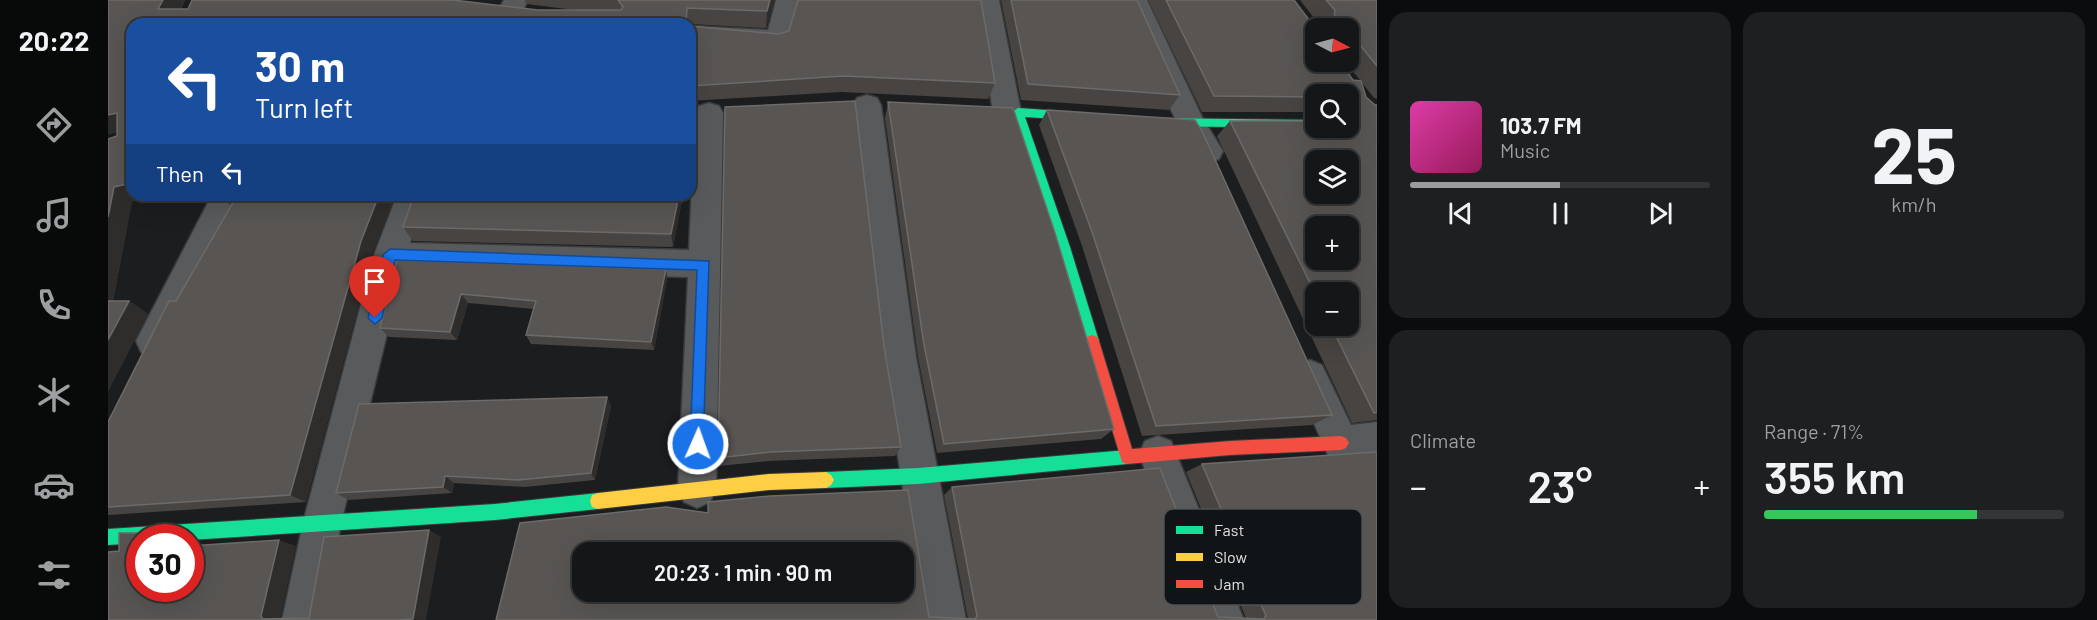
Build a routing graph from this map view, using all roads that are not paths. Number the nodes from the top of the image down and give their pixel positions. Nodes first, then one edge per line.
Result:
1 (788, 0) edge
2 (987, 0) edge
3 (1135, 0) edge
4 (696, 34) edge
5 (869, 105) dead end
6 (710, 112) edge
7 (1003, 112) junction
8 (1098, 118) edge
9 (1133, 120) edge
10 (1191, 124) junction
11 (1305, 124) edge
12 (1219, 173) edge
13 (224, 201) edge
14 (410, 201) edge
15 (390, 255) junction
16 (704, 264) junction
17 (1296, 346) edge
18 (139, 369) edge
19 (1377, 440) edge
20 (1341, 443) junction
21 (1142, 456) junction
22 (918, 476) junction
23 (697, 489) junction
24 (1168, 509) edge
25 (322, 523) junction
26 (108, 537) edge
27 (1216, 605) edge
28 (303, 620) edge
29 (945, 620) edge
30 (1223, 620) edge

1 - 4 street
2 - 7 street
3 - 10 street
5 - 22 street
6 - 16 street
7 - 8 street
7 - 21 street
9 - 10 street
10 - 11 street
10 - 12 street
13 - 18 street
14 - 15 street
15 - 16 street
15 - 25 street
16 - 23 street
17 - 20 street
19 - 20 street
20 - 21 street
21 - 22 street
21 - 24 street
22 - 23 street
22 - 29 street
23 - 25 street
25 - 26 street
25 - 28 street
27 - 30 street

